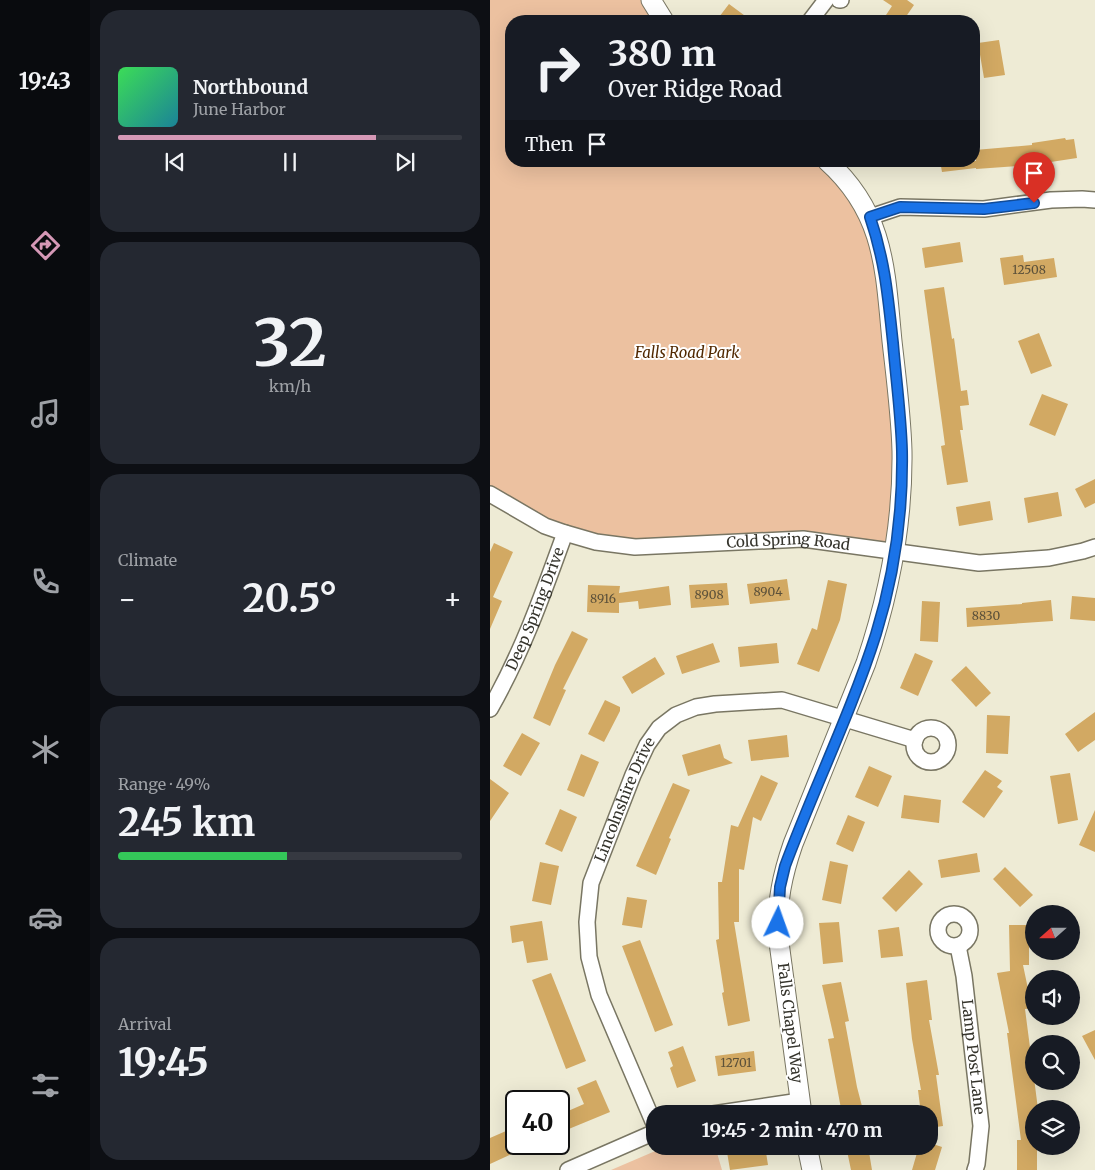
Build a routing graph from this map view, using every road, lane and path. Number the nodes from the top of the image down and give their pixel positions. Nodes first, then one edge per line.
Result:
1 (650, 0) edge
2 (826, 0) edge
3 (660, 15) edge
4 (815, 15) edge
5 (834, 167) edge
6 (1095, 200) edge
7 (870, 217) junction
8 (490, 494) edge
9 (565, 534) junction
10 (1095, 547) edge
11 (894, 551) junction
12 (490, 709) edge
13 (844, 718) junction
14 (915, 740) dead end
15 (958, 946) dead end
16 (646, 1105) edge
17 (801, 1105) edge
18 (646, 1136) edge
19 (809, 1155) edge
20 (568, 1170) edge
21 (812, 1170) edge
22 (975, 1170) edge

1 - 3 street
2 - 4 street
5 - 7 street, Falls Chapel Way
6 - 7 street
7 - 11 street, Falls Chapel Way
8 - 9 street, Cold Spring Road
9 - 11 street, Cold Spring Road
9 - 12 street, Deep Spring Drive
10 - 11 street, Cold Spring Road
11 - 13 street, Falls Chapel Way
13 - 14 street, Lincolnshire Drive
13 - 16 street, Lincolnshire Drive
13 - 17 street, Falls Chapel Way
15 - 22 street, Lamp Post Lane
18 - 20 street
19 - 21 street

